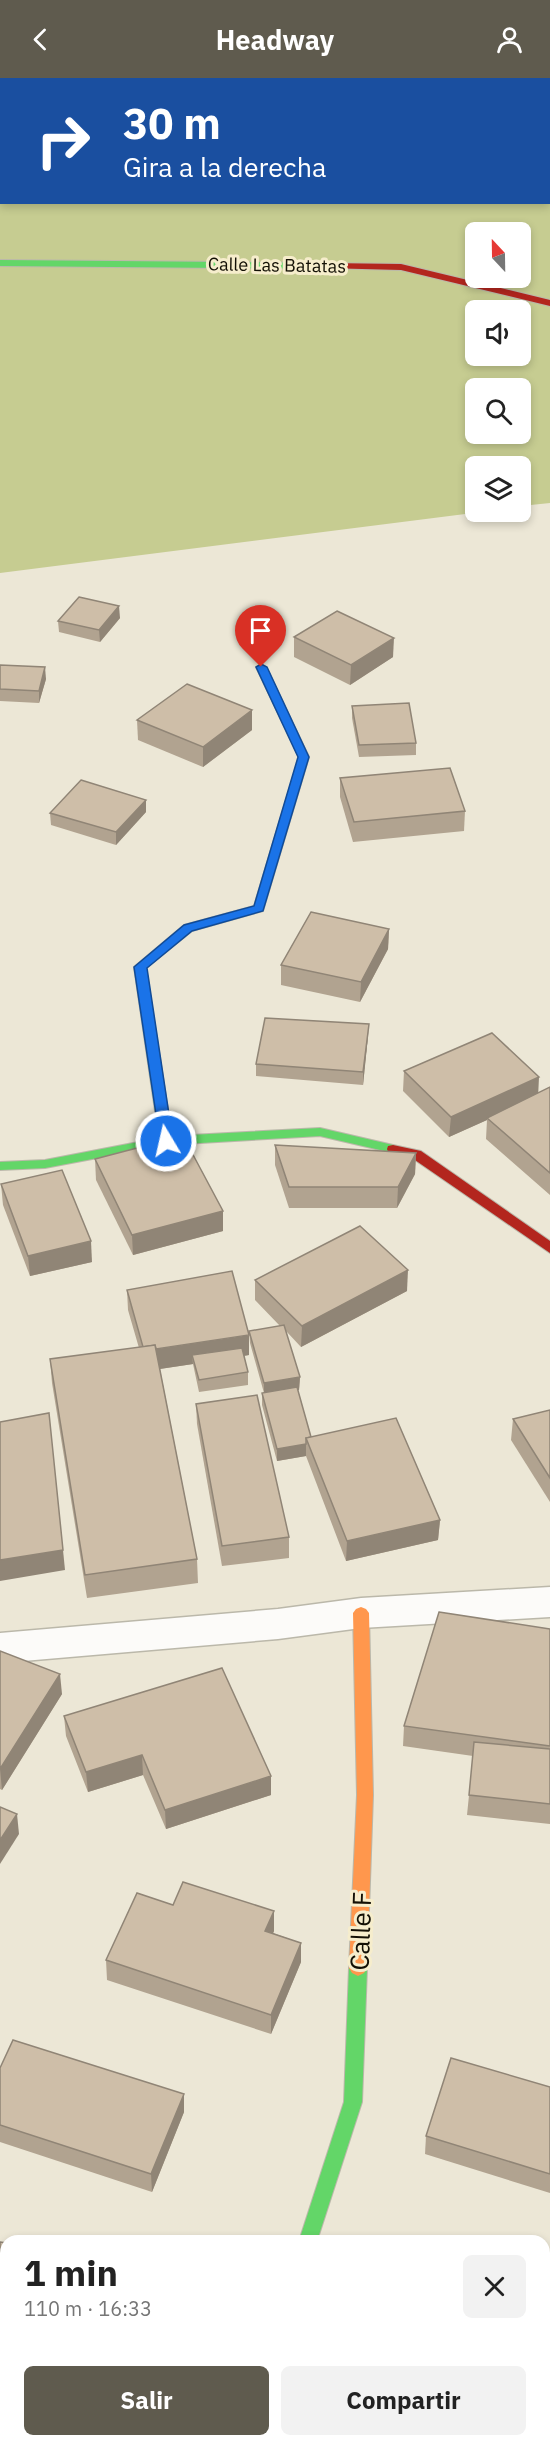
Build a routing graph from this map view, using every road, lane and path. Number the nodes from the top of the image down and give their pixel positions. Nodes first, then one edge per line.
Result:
1 (0, 263) edge
2 (550, 303) edge
3 (261, 667) dead end
4 (166, 1141) junction
5 (0, 1166) edge
6 (550, 1248) edge
7 (550, 1602) edge
8 (361, 1613) junction
9 (0, 1648) edge
10 (310, 2235) edge

1 - 2 street, Calle Las Batatas
3 - 4 street
4 - 5 street
4 - 6 street
7 - 8 street
8 - 9 street
8 - 10 street, Calle F

